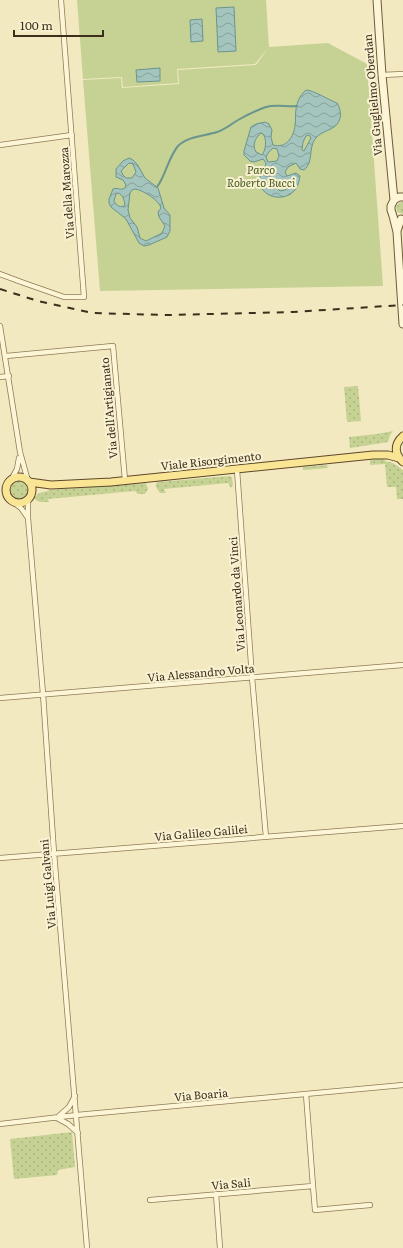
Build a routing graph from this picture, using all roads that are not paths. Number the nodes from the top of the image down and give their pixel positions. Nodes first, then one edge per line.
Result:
1 (61, 0) edge
2 (377, 0) edge
3 (403, 74) edge
4 (382, 75) junction
5 (72, 135) junction
6 (0, 146) edge
7 (399, 198) edge
8 (394, 216) junction
9 (402, 219) edge
10 (397, 232) junction
11 (0, 274) edge
12 (403, 324) edge
13 (0, 326) edge
14 (6, 356) junction
15 (9, 376) junction
16 (0, 377) edge
17 (403, 436) edge
18 (397, 445) junction
19 (20, 452) junction
20 (373, 455) junction
21 (401, 460) edge
22 (237, 470) junction
23 (125, 480) junction
24 (9, 482) junction
25 (28, 482) junction
26 (51, 486) junction
27 (0, 488) edge
28 (0, 494) edge
29 (29, 496) junction
30 (11, 499) junction
31 (28, 518) junction
32 (403, 665) edge
33 (252, 677) junction
34 (43, 694) junction
35 (0, 698) edge
36 (403, 826) edge
37 (266, 837) junction
38 (54, 854) junction
39 (0, 858) edge
40 (403, 1085) edge
41 (306, 1094) junction
42 (75, 1096) junction
43 (77, 1115) junction
44 (55, 1118) junction
45 (0, 1124) edge
46 (78, 1133) junction
47 (313, 1186) junction
48 (216, 1194) junction
49 (150, 1200) dead end
50 (370, 1205) dead end
51 (88, 1248) edge
52 (220, 1248) edge

1 - 5 street, Via della Marozza
2 - 4 main road, Via Guglielmo Oberdan
3 - 4 street
4 - 7 main road, Via Guglielmo Oberdan
5 - 6 street
5 - 11 street, Via della Marozza
7 - 8 main road, Via Guglielmo Oberdan
8 - 9 main road, Via Guglielmo Oberdan
8 - 10 main road, Via Guglielmo Oberdan
9 - 10 main road, Via Guglielmo Oberdan
10 - 12 main road, Via Guglielmo Oberdan
13 - 14 street
14 - 15 street
14 - 23 street, Via dell'Artigianato
15 - 16 street
15 - 19 street
17 - 18 main road
18 - 20 main road, Viale Risorgimento
18 - 21 main road
19 - 24 street
19 - 25 street
20 - 21 main road, Viale Risorgimento
20 - 22 main road, Viale Risorgimento
22 - 23 main road, Viale Risorgimento
22 - 33 street, Via Leonardo da Vinci
23 - 26 main road, Viale Risorgimento
24 - 25 main road
24 - 27 main road
24 - 30 main road
25 - 26 main road, Viale Risorgimento
25 - 29 main road
26 - 29 main road, Viale Risorgimento
28 - 30 main road
29 - 30 main road
29 - 31 street, Via Luigi Galvani
30 - 31 street
31 - 34 street, Via Luigi Galvani
32 - 33 street, Via Alessandro Volta
33 - 34 street, Via Alessandro Volta
33 - 37 street, Via Leonardo da Vinci
34 - 35 street, Via Alessandro Volta
34 - 38 street, Via Luigi Galvani
36 - 37 street, Via Galileo Galilei
37 - 38 street, Via Galileo Galilei
38 - 39 street, Via Galileo Galilei
38 - 42 street, Via Luigi Galvani
40 - 41 street, Via Boaria
41 - 43 street, Via Boaria
41 - 47 street
42 - 43 street, Via Luigi Galvani
42 - 44 street
43 - 44 street, Via Boaria
43 - 46 street, Via Luigi Galvani
44 - 45 street, Via Boaria
44 - 46 street
46 - 51 street, Via Luigi Galvani
47 - 48 street, Via Sali
47 - 50 street
48 - 49 street, Via Sali
48 - 52 street

